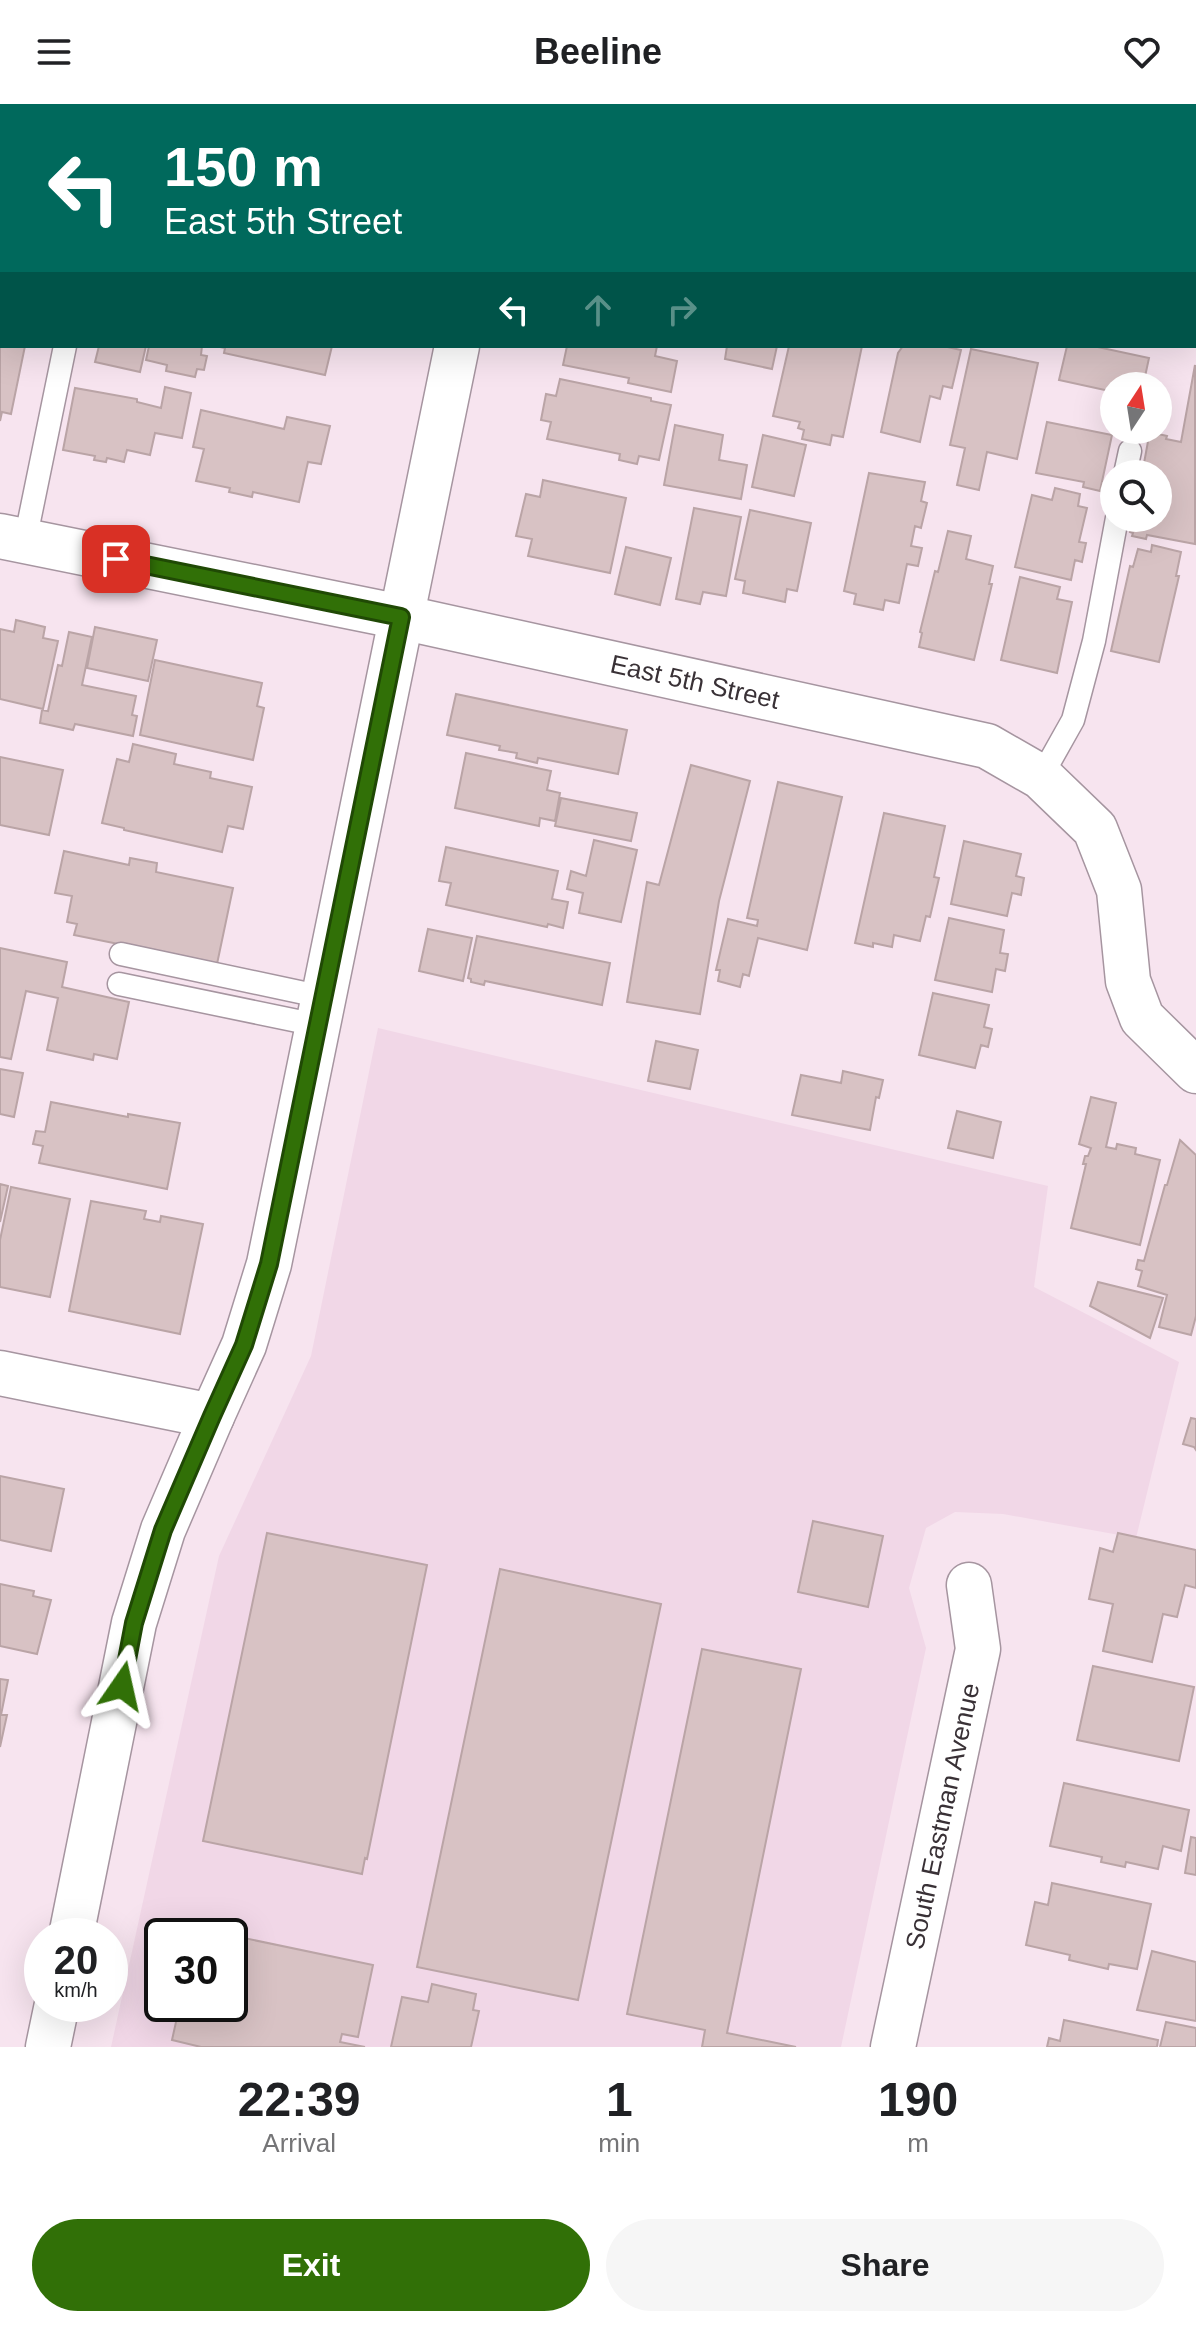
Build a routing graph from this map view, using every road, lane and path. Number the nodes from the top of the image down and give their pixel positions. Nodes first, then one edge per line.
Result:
1 (64, 348) edge
2 (457, 348) edge
3 (1130, 451) dead end
4 (1128, 460) edge
5 (1114, 532) edge
6 (13, 538) edge
7 (401, 617) junction
8 (1041, 777) junction
9 (121, 954) dead end
10 (119, 984) dead end
11 (320, 1011) junction
12 (1196, 1071) edge
13 (0, 1373) edge
14 (212, 1416) junction
15 (969, 1585) dead end
16 (75, 1918) edge
17 (53, 2022) edge
18 (48, 2047) edge
19 (893, 2047) edge

1 - 6 lane
2 - 7 street
3 - 4 lane
5 - 8 lane
6 - 7 street, East 5th Street
7 - 8 street, East 5th Street
7 - 11 street
8 - 12 street, East 5th Street
9 - 11 lane
10 - 11 lane
11 - 14 street
13 - 14 street
14 - 16 street
15 - 19 street, South Eastman Avenue
17 - 18 street

